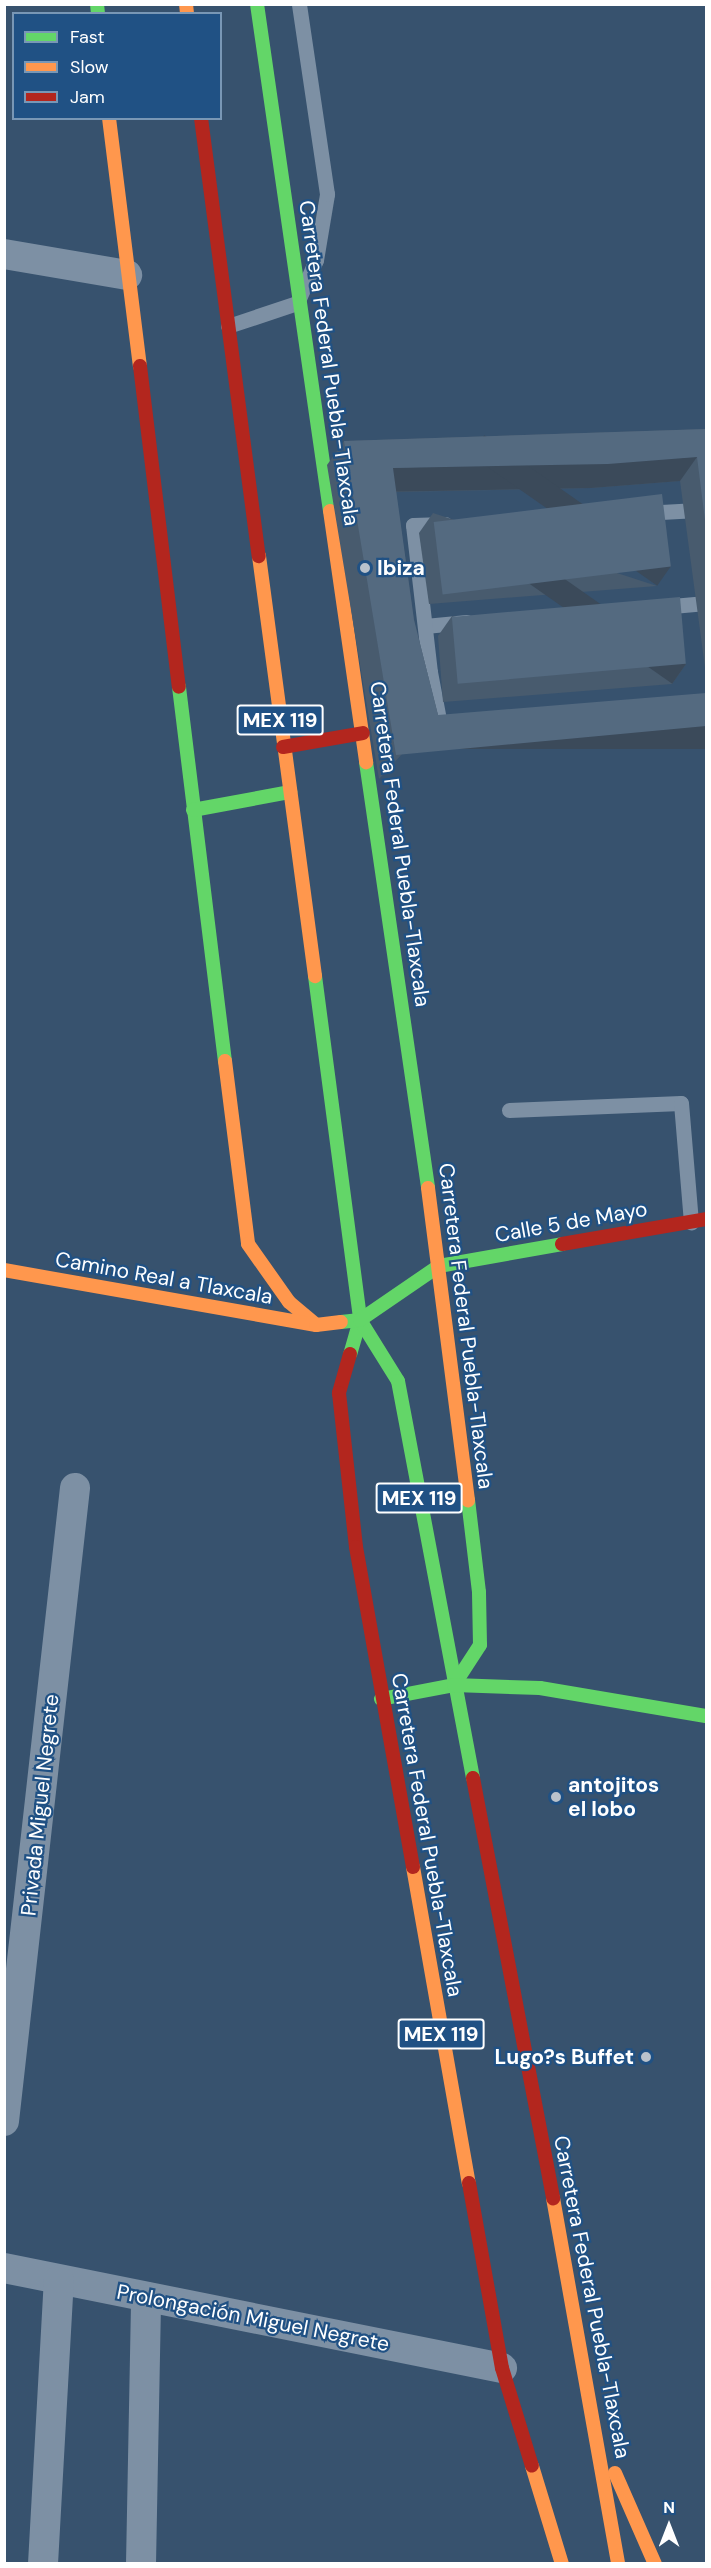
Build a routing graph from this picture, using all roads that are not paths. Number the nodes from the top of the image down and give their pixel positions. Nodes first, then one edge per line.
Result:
1 (257, 4) edge
2 (299, 4) edge
3 (109, 120) edge
4 (201, 120) edge
5 (4, 254) edge
6 (127, 275) junction
7 (297, 303) junction
8 (228, 326) junction
9 (626, 514) edge
10 (461, 523) edge
11 (699, 533) dead end
12 (706, 603) edge
13 (648, 608) edge
14 (483, 621) edge
15 (425, 626) junction
16 (430, 672) junction
17 (388, 677) edge
18 (464, 728) edge
19 (363, 734) junction
20 (284, 747) junction
21 (290, 792) junction
22 (194, 810) junction
23 (509, 1110) dead end
24 (706, 1219) edge
25 (691, 1222) junction
26 (439, 1266) junction
27 (4, 1270) edge
28 (360, 1320) junction
29 (316, 1325) junction
30 (75, 1488) dead end
31 (454, 1685) junction
32 (381, 1699) junction
33 (706, 1716) edge
34 (4, 2121) edge
35 (4, 2268) edge
36 (59, 2280) junction
37 (146, 2297) junction
38 (502, 2368) junction
39 (596, 2427) junction
40 (43, 2564) edge
41 (141, 2564) edge
42 (562, 2564) edge
43 (618, 2564) edge
44 (655, 2564) edge

1 - 7 main road, Carretera Federal Puebla-Tlaxcala
2 - 7 lane
3 - 6 main road
4 - 8 main road, Carretera Federal Puebla-Tlaxcala / MEX 119
5 - 6 street
6 - 22 main road
7 - 8 lane
7 - 19 main road, Carretera Federal Puebla-Tlaxcala
8 - 20 main road, Carretera Federal Puebla-Tlaxcala / MEX 119
9 - 11 lane
10 - 15 lane
12 - 13 lane
14 - 15 lane
15 - 16 lane
16 - 17 lane
16 - 18 lane
19 - 20 main road
19 - 26 main road, Carretera Federal Puebla-Tlaxcala
20 - 21 main road, Carretera Federal Puebla-Tlaxcala / MEX 119
21 - 22 main road
21 - 28 main road, Carretera Federal Puebla-Tlaxcala / MEX 119
22 - 29 main road
23 - 25 lane
24 - 25 main road, Calle 5 de Mayo
25 - 26 main road, Calle 5 de Mayo
26 - 28 main road, Calle 5 de Mayo
26 - 31 main road, Carretera Federal Puebla-Tlaxcala
27 - 29 main road, Camino Real a Tlaxcala
28 - 29 main road, Calle 5 de Mayo
28 - 31 main road, Carretera Federal Puebla-Tlaxcala / MEX 119
28 - 32 main road, Carretera Federal Puebla-Tlaxcala / MEX 119
30 - 34 street, Privada Miguel Negrete
31 - 32 main road
31 - 33 main road
31 - 39 main road, Carretera Federal Puebla-Tlaxcala / MEX 119
32 - 38 main road, Carretera Federal Puebla-Tlaxcala / MEX 119
35 - 36 street, Prolongación Miguel Negrete
36 - 37 street, Prolongación Miguel Negrete
36 - 40 street
37 - 38 street, Prolongación Miguel Negrete
37 - 41 street
38 - 42 main road, Carretera Federal Puebla-Tlaxcala / MEX 119
39 - 43 main road, Carretera Federal Puebla-Tlaxcala / MEX 119
39 - 44 main road

